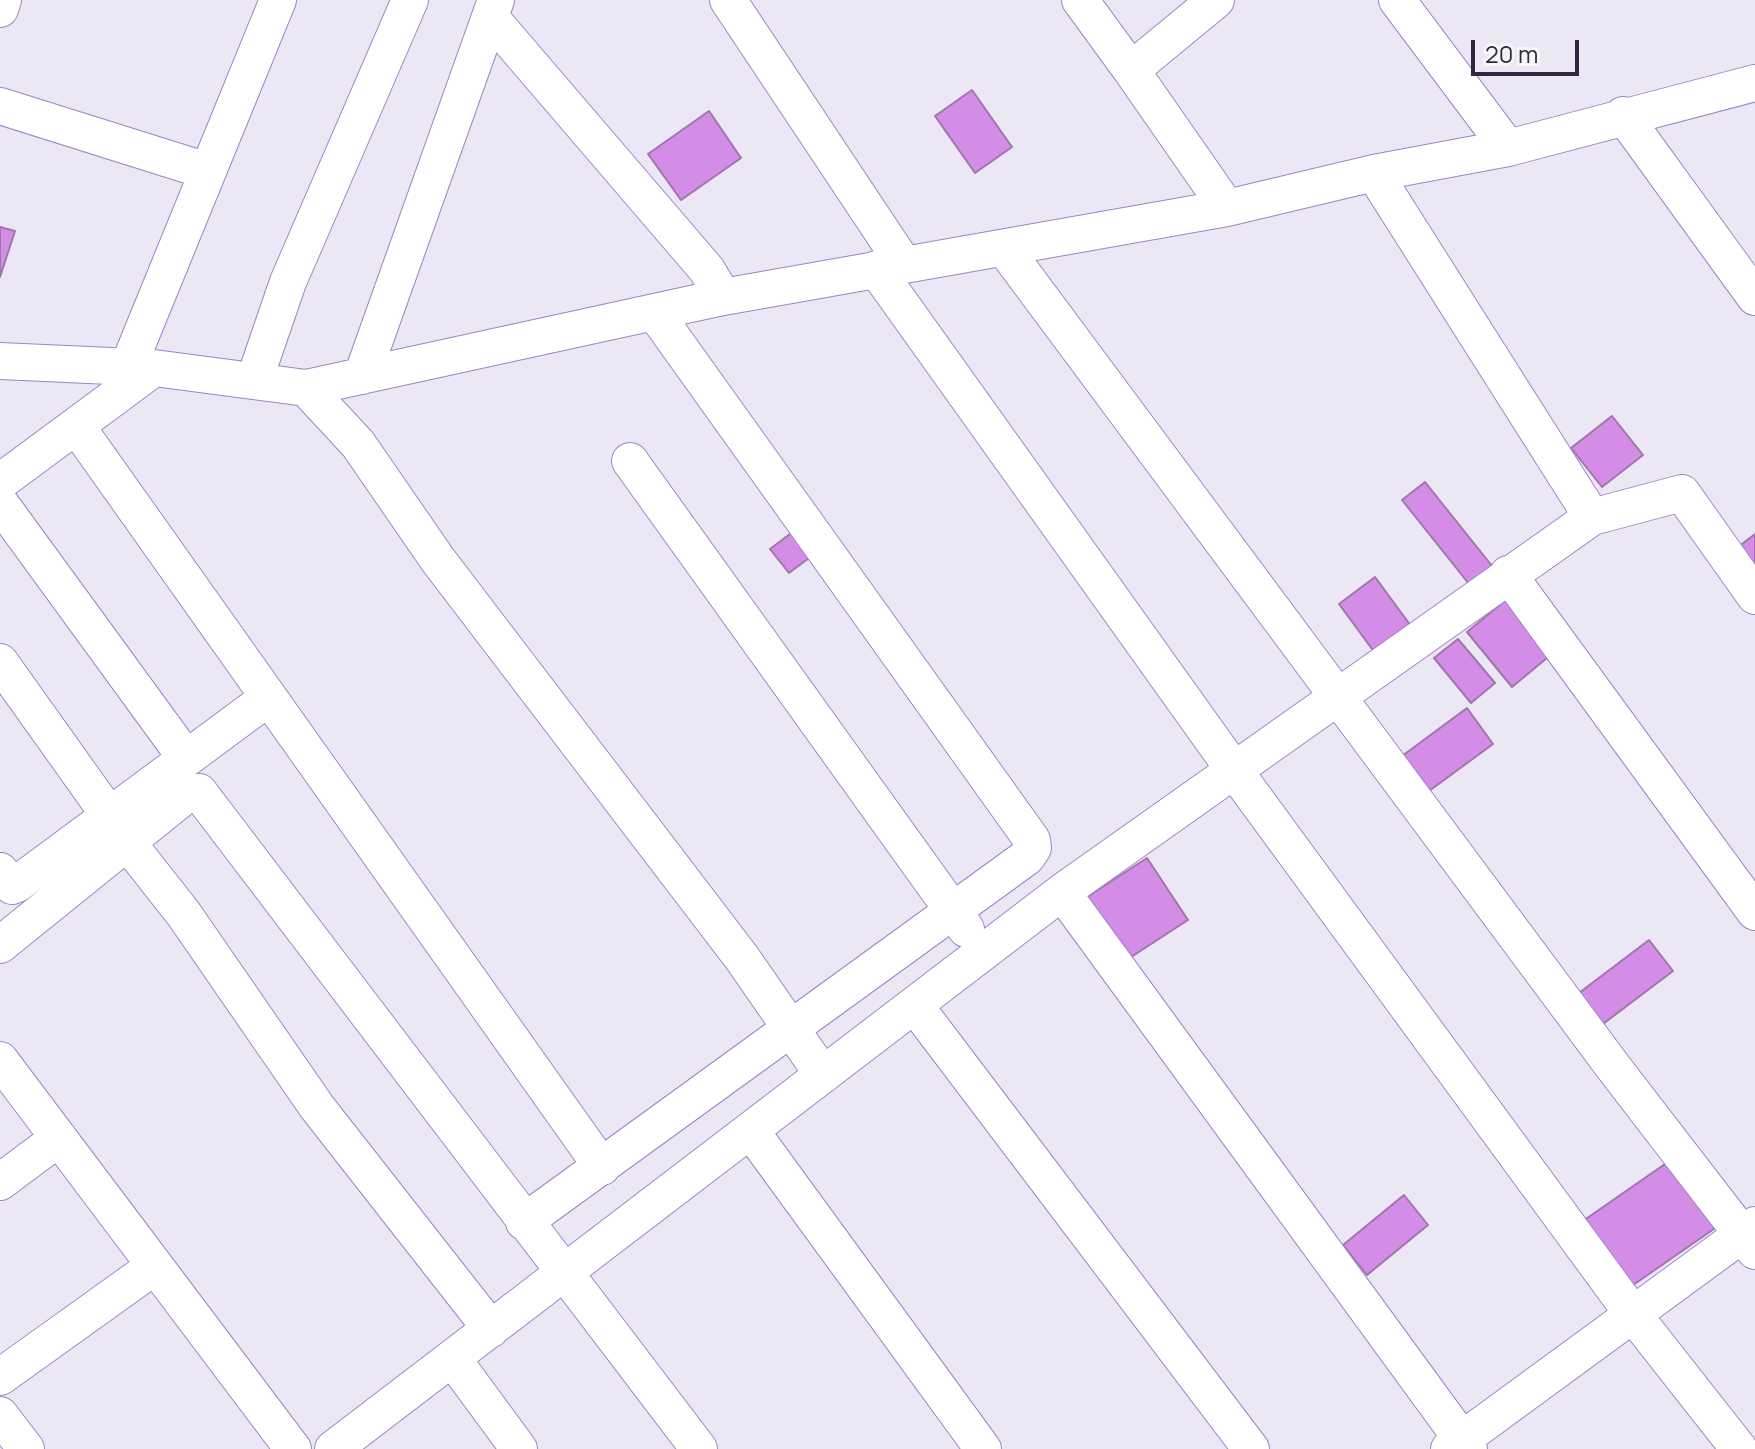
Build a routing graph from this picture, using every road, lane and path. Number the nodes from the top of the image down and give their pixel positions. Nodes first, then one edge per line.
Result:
1 (3, 0) edge
2 (278, 0) edge
3 (410, 0) edge
4 (728, 0) edge
5 (1080, 0) edge
6 (1216, 0) edge
7 (1397, 0) edge
8 (493, 8) edge
9 (0, 9) edge
10 (1131, 70) junction
11 (1755, 83) edge
12 (0, 106) edge
13 (1623, 115) junction
14 (1508, 148) junction
15 (207, 171) junction
16 (1374, 173) junction
17 (1227, 208) junction
18 (1004, 248) junction
19 (890, 266) junction
20 (723, 297) junction
21 (1755, 297) edge
22 (655, 313) junction
23 (0, 361) edge
24 (141, 368) junction
25 (362, 376) junction
26 (254, 381) junction
27 (306, 388) junction
28 (77, 427) junction
29 (630, 461) dead end
30 (1, 485) edge
31 (1592, 517) junction
32 (1508, 574) junction
33 (1755, 596) edge
34 (0, 662) edge
35 (1338, 697) junction
36 (268, 698) junction
37 (186, 758) junction
38 (1234, 770) junction
39 (118, 829) junction
40 (0, 871) edge
41 (1062, 892) junction
42 (953, 911) junction
43 (1755, 912) edge
44 (0, 945) edge
45 (984, 953) junction
46 (916, 1007) junction
47 (791, 1030) junction
48 (0, 1060) edge
49 (823, 1075) junction
50 (751, 1131) junction
51 (59, 1138) junction
52 (602, 1167) junction
53 (0, 1182) edge
54 (524, 1222) junction
55 (1751, 1237) edge
56 (155, 1266) junction
57 (563, 1274) junction
58 (1632, 1313) junction
59 (491, 1329) junction
60 (452, 1358) junction
61 (0, 1377) edge
62 (0, 1415) edge
63 (1460, 1446) edge
64 (26, 1449) edge
65 (293, 1449) edge
66 (333, 1449) edge
67 (519, 1449) edge
68 (699, 1449) edge
69 (983, 1449) edge
70 (1251, 1449) edge
71 (1739, 1449) edge

1 - 9 street
2 - 15 street
3 - 26 street
4 - 19 street
5 - 10 street
6 - 10 street
7 - 14 street
8 - 20 street
8 - 25 street
10 - 17 street
11 - 13 street
12 - 15 street
13 - 14 street
13 - 21 street
14 - 16 street
15 - 24 street
16 - 17 street
16 - 31 street
17 - 18 street
18 - 19 street
18 - 35 street
19 - 20 street
19 - 38 street
20 - 22 street
22 - 25 street
22 - 42 street
23 - 24 street
24 - 26 street
24 - 28 street
25 - 27 street
26 - 27 street
27 - 47 street
28 - 30 street
28 - 36 street
29 - 42 street
30 - 37 street
31 - 32 street
31 - 33 street
32 - 35 street
32 - 43 street
34 - 39 street
35 - 38 street
35 - 55 street
36 - 37 street
36 - 52 street
37 - 39 street
38 - 41 street
38 - 58 street
39 - 40 street
39 - 44 street
39 - 54 street
39 - 59 street
41 - 45 street
41 - 63 street
42 - 45 street
42 - 47 street
45 - 46 street
46 - 49 street
46 - 70 street
47 - 49 street
47 - 52 street
48 - 51 street
49 - 50 street
50 - 57 street
50 - 69 street
51 - 53 street
51 - 56 street
52 - 54 street
54 - 57 street
55 - 58 street
56 - 61 street
56 - 65 street
57 - 59 street
57 - 68 street
58 - 63 street
58 - 71 street
59 - 60 street
60 - 66 street
60 - 67 street
62 - 64 street

